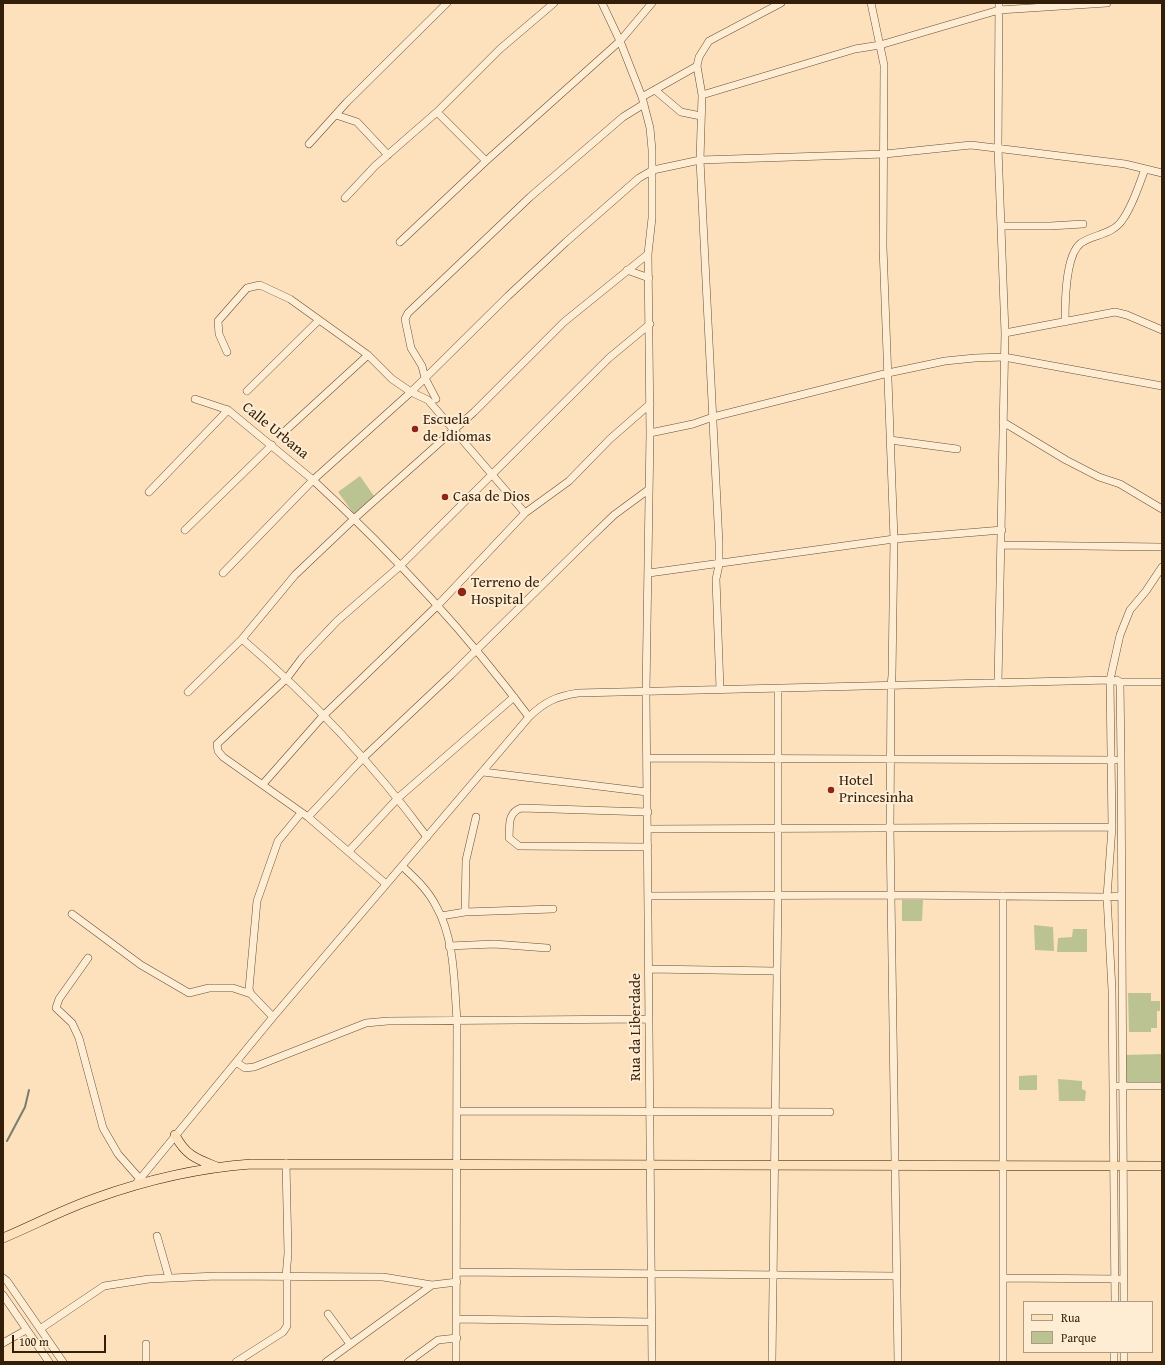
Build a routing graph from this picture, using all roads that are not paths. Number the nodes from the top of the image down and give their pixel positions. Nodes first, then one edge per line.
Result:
1 (447, 3) edge
2 (554, 3) edge
3 (602, 3) edge
4 (652, 3) edge
5 (781, 3) edge
6 (871, 3) edge
7 (1107, 3) edge
8 (999, 7) edge
9 (620, 41) junction
10 (880, 45) junction
11 (697, 66) junction
12 (655, 90) junction
13 (702, 95) junction
14 (643, 101) junction
15 (437, 112) junction
16 (336, 115) junction
17 (701, 116) junction
18 (309, 144) dead end
19 (998, 148) junction
20 (885, 154) junction
21 (388, 155) junction
22 (700, 160) junction
23 (486, 161) junction
24 (1145, 169) junction
25 (653, 170) junction
26 (1162, 173) edge
27 (345, 198) dead end
28 (1083, 224) dead end
29 (1002, 226) junction
30 (400, 242) dead end
31 (648, 254) junction
32 (628, 270) junction
33 (649, 278) junction
34 (320, 320) junction
35 (1065, 322) junction
36 (650, 324) junction
37 (1162, 330) edge
38 (1005, 333) junction
39 (227, 352) dead end
40 (368, 355) junction
41 (1004, 356) junction
42 (888, 373) junction
43 (425, 378) junction
44 (1162, 386) edge
45 (247, 391) dead end
46 (411, 392) junction
47 (195, 399) dead end
48 (436, 399) dead end
49 (650, 404) junction
50 (228, 410) junction
51 (713, 416) junction
52 (1003, 422) junction
53 (454, 429) junction
54 (285, 432) dead end
55 (650, 433) junction
56 (890, 440) junction
57 (272, 445) junction
58 (957, 449) dead end
59 (493, 475) junction
60 (313, 480) junction
61 (648, 490) junction
62 (148, 492) dead end
63 (1162, 508) edge
64 (525, 513) junction
65 (355, 518) junction
66 (185, 530) dead end
67 (1002, 530) junction
68 (894, 539) junction
69 (1002, 545) junction
70 (1162, 547) edge
71 (718, 565) junction
72 (400, 566) junction
73 (1162, 567) edge
74 (223, 573) dead end
75 (649, 573) junction
76 (438, 606) junction
77 (242, 639) junction
78 (477, 649) junction
79 (287, 678) junction
80 (1111, 678) junction
81 (1120, 682) junction
82 (1162, 682) edge
83 (998, 683) junction
84 (891, 686) junction
85 (720, 689) junction
86 (778, 689) junction
87 (188, 692) dead end
88 (646, 692) junction
89 (514, 697) junction
90 (323, 716) junction
91 (529, 717) junction
92 (364, 757) junction
93 (647, 758) junction
94 (777, 758) junction
95 (890, 758) junction
96 (1121, 760) junction
97 (1111, 761) junction
98 (483, 772) junction
99 (263, 784) junction
100 (647, 792) junction
101 (398, 798) junction
102 (648, 812) junction
103 (304, 815) junction
104 (476, 817) dead end
105 (1112, 827) junction
106 (777, 828) junction
107 (890, 828) junction
108 (648, 829) junction
109 (427, 837) junction
110 (648, 847) junction
111 (349, 852) junction
112 (402, 866) junction
113 (386, 884) junction
114 (778, 895) junction
115 (892, 895) junction
116 (648, 896) junction
117 (1003, 896) junction
118 (1122, 896) junction
119 (1107, 897) junction
120 (553, 909) dead end
121 (465, 912) junction
122 (72, 914) dead end
123 (441, 916) junction
124 (449, 946) junction
125 (547, 948) dead end
126 (88, 958) dead end
127 (649, 969) junction
128 (776, 971) junction
129 (251, 994) junction
130 (272, 1018) junction
131 (649, 1019) junction
132 (457, 1020) junction
133 (236, 1062) junction
134 (1112, 1086) junction
135 (1123, 1086) junction
136 (1162, 1086) edge
137 (456, 1111) junction
138 (649, 1111) junction
139 (774, 1112) junction
140 (830, 1112) dead end
141 (175, 1136) junction
142 (286, 1163) junction
143 (650, 1164) junction
144 (458, 1165) junction
145 (896, 1165) junction
146 (1124, 1166) junction
147 (1162, 1166) edge
148 (218, 1167) junction
149 (774, 1167) junction
150 (1003, 1167) junction
151 (1113, 1167) junction
152 (137, 1182) junction
153 (157, 1236) dead end
154 (3, 1238) edge
155 (457, 1272) junction
156 (652, 1274) junction
157 (773, 1276) junction
158 (896, 1276) junction
159 (3, 1278) edge
160 (169, 1278) junction
161 (286, 1278) junction
162 (1004, 1278) junction
163 (1115, 1279) junction
164 (1124, 1280) junction
165 (457, 1282) junction
166 (432, 1285) junction
167 (3, 1295) edge
168 (1115, 1301) edge
169 (1124, 1301) edge
170 (328, 1314) dead end
171 (457, 1319) junction
172 (652, 1322) junction
173 (40, 1329) junction
174 (26, 1330) junction
175 (457, 1338) junction
176 (3, 1344) edge
177 (146, 1344) dead end
178 (350, 1344) junction
179 (328, 1361) edge
180 (49, 1362) edge
181 (63, 1362) edge
182 (146, 1362) edge
183 (236, 1362) edge
184 (408, 1362) edge
185 (456, 1362) edge
186 (652, 1362) edge
187 (772, 1362) edge
188 (898, 1362) edge
189 (1003, 1362) edge

1 - 16 street
2 - 15 street
3 - 9 street, Rua da Liberdade
4 - 9 street
5 - 11 street
6 - 10 street
7 - 8 street
8 - 10 street
8 - 19 street
9 - 14 street, Rua da Liberdade
9 - 23 street
10 - 13 street
10 - 20 street
11 - 12 street
11 - 13 street
12 - 14 street
12 - 17 street
13 - 17 street
14 - 25 street, Rua da Liberdade
14 - 43 street
15 - 21 street
15 - 23 street
16 - 18 street
16 - 21 street
17 - 22 street
19 - 20 street
19 - 24 street
19 - 29 street
20 - 22 street
20 - 42 street
21 - 27 street
22 - 25 street
22 - 51 street
23 - 30 street
24 - 26 street
24 - 35 street
25 - 31 street, Rua da Liberdade
25 - 43 street
28 - 29 street
29 - 38 street
31 - 32 street
31 - 33 street, Rua da Liberdade
32 - 33 street
32 - 53 street
33 - 36 street, Rua da Liberdade
34 - 39 street
34 - 40 street
34 - 45 street
35 - 37 street
35 - 38 street
36 - 49 street, Rua da Liberdade
36 - 59 street
38 - 41 street
40 - 46 street
40 - 54 street
41 - 42 street
41 - 44 street
41 - 52 street
42 - 51 street
42 - 56 street
43 - 46 street
43 - 48 street
46 - 53 street
46 - 60 street
47 - 50 street, Calle Urbana
49 - 55 street, Rua da Liberdade
49 - 64 street
50 - 57 street, Calle Urbana
50 - 62 street
51 - 55 street
51 - 71 street
52 - 63 street
52 - 67 street
53 - 59 street
53 - 65 street
55 - 61 street, Rua da Liberdade
56 - 58 street
56 - 68 street
57 - 60 street, Calle Urbana
57 - 66 street
59 - 64 street
59 - 72 street
60 - 65 street, Calle Urbana
60 - 74 street
61 - 75 street, Rua da Liberdade
61 - 78 street
64 - 76 street
65 - 72 street, Calle Urbana
65 - 77 street
67 - 68 street
67 - 69 street
68 - 71 street
68 - 84 street
69 - 70 street
69 - 83 street
71 - 75 street
71 - 85 street
72 - 76 street, Calle Urbana
72 - 79 street
73 - 80 street
75 - 88 street, Rua da Liberdade
76 - 78 street, Calle Urbana
76 - 90 street
77 - 79 street
77 - 87 street
78 - 89 street, Calle Urbana
78 - 92 street
79 - 90 street
79 - 99 street
80 - 81 street
80 - 83 street
80 - 97 street
81 - 82 street
81 - 96 street
83 - 84 street
84 - 86 street
84 - 95 street
85 - 86 street
85 - 88 street
86 - 94 street
88 - 91 street
88 - 93 street, Rua da Liberdade
89 - 91 street, Calle Urbana
89 - 101 street
90 - 92 street
90 - 99 street
91 - 98 street
92 - 101 street
92 - 103 street
93 - 94 street
93 - 100 street, Rua da Liberdade
94 - 95 street
94 - 106 street
95 - 97 street
95 - 107 street
96 - 97 street
96 - 118 street
97 - 105 street
98 - 100 street
98 - 109 street
99 - 103 street
100 - 102 street, Rua da Liberdade
101 - 109 street
101 - 111 street
102 - 108 street, Rua da Liberdade
102 - 110 street
103 - 111 street
103 - 129 street
104 - 121 street
105 - 107 street
105 - 119 street
106 - 107 street
106 - 108 street
106 - 114 street
107 - 115 street
108 - 110 street, Rua da Liberdade
109 - 112 street
110 - 116 street, Rua da Liberdade
111 - 113 street
112 - 113 street
112 - 123 street
113 - 130 street
114 - 115 street
114 - 116 street
114 - 128 street
115 - 117 street
115 - 145 street
116 - 127 street, Rua da Liberdade
117 - 119 street
117 - 150 street
118 - 119 street
118 - 135 street
119 - 134 street
120 - 121 street
121 - 123 street
122 - 129 street
123 - 124 street
124 - 125 street
124 - 132 street
126 - 152 street
127 - 128 street
127 - 131 street, Rua da Liberdade
128 - 139 street
129 - 130 street
130 - 133 street
131 - 132 street
131 - 138 street, Rua da Liberdade
132 - 133 street
132 - 137 street
133 - 141 street
134 - 135 street
134 - 151 street
135 - 136 street
135 - 146 street
137 - 138 street
137 - 144 street
138 - 139 street
138 - 143 street, Rua da Liberdade
139 - 140 street
139 - 149 street
141 - 148 main road
141 - 152 street
142 - 144 main road
142 - 148 main road
142 - 161 street
143 - 144 main road
143 - 149 main road
143 - 156 street, Rua da Liberdade
144 - 155 street
145 - 149 main road
145 - 150 main road
145 - 158 street
146 - 147 main road
146 - 151 main road
146 - 164 street
148 - 152 main road
149 - 157 street
150 - 151 main road
150 - 162 street
151 - 163 street
152 - 154 main road
153 - 160 street
155 - 156 street
155 - 165 street
156 - 157 street
156 - 172 street, Rua da Liberdade
157 - 158 street
157 - 187 street
158 - 188 street
159 - 173 street
160 - 161 street
160 - 173 street
161 - 166 street
161 - 183 street
162 - 163 street
162 - 189 street
163 - 164 street
163 - 168 street
164 - 169 street
165 - 166 street
165 - 171 street
166 - 178 street
167 - 174 street
170 - 178 street
171 - 172 street
171 - 175 street
172 - 186 street, Rua da Liberdade
173 - 181 street
174 - 176 street
174 - 180 street
175 - 184 street
175 - 185 street
177 - 182 street
178 - 179 street

